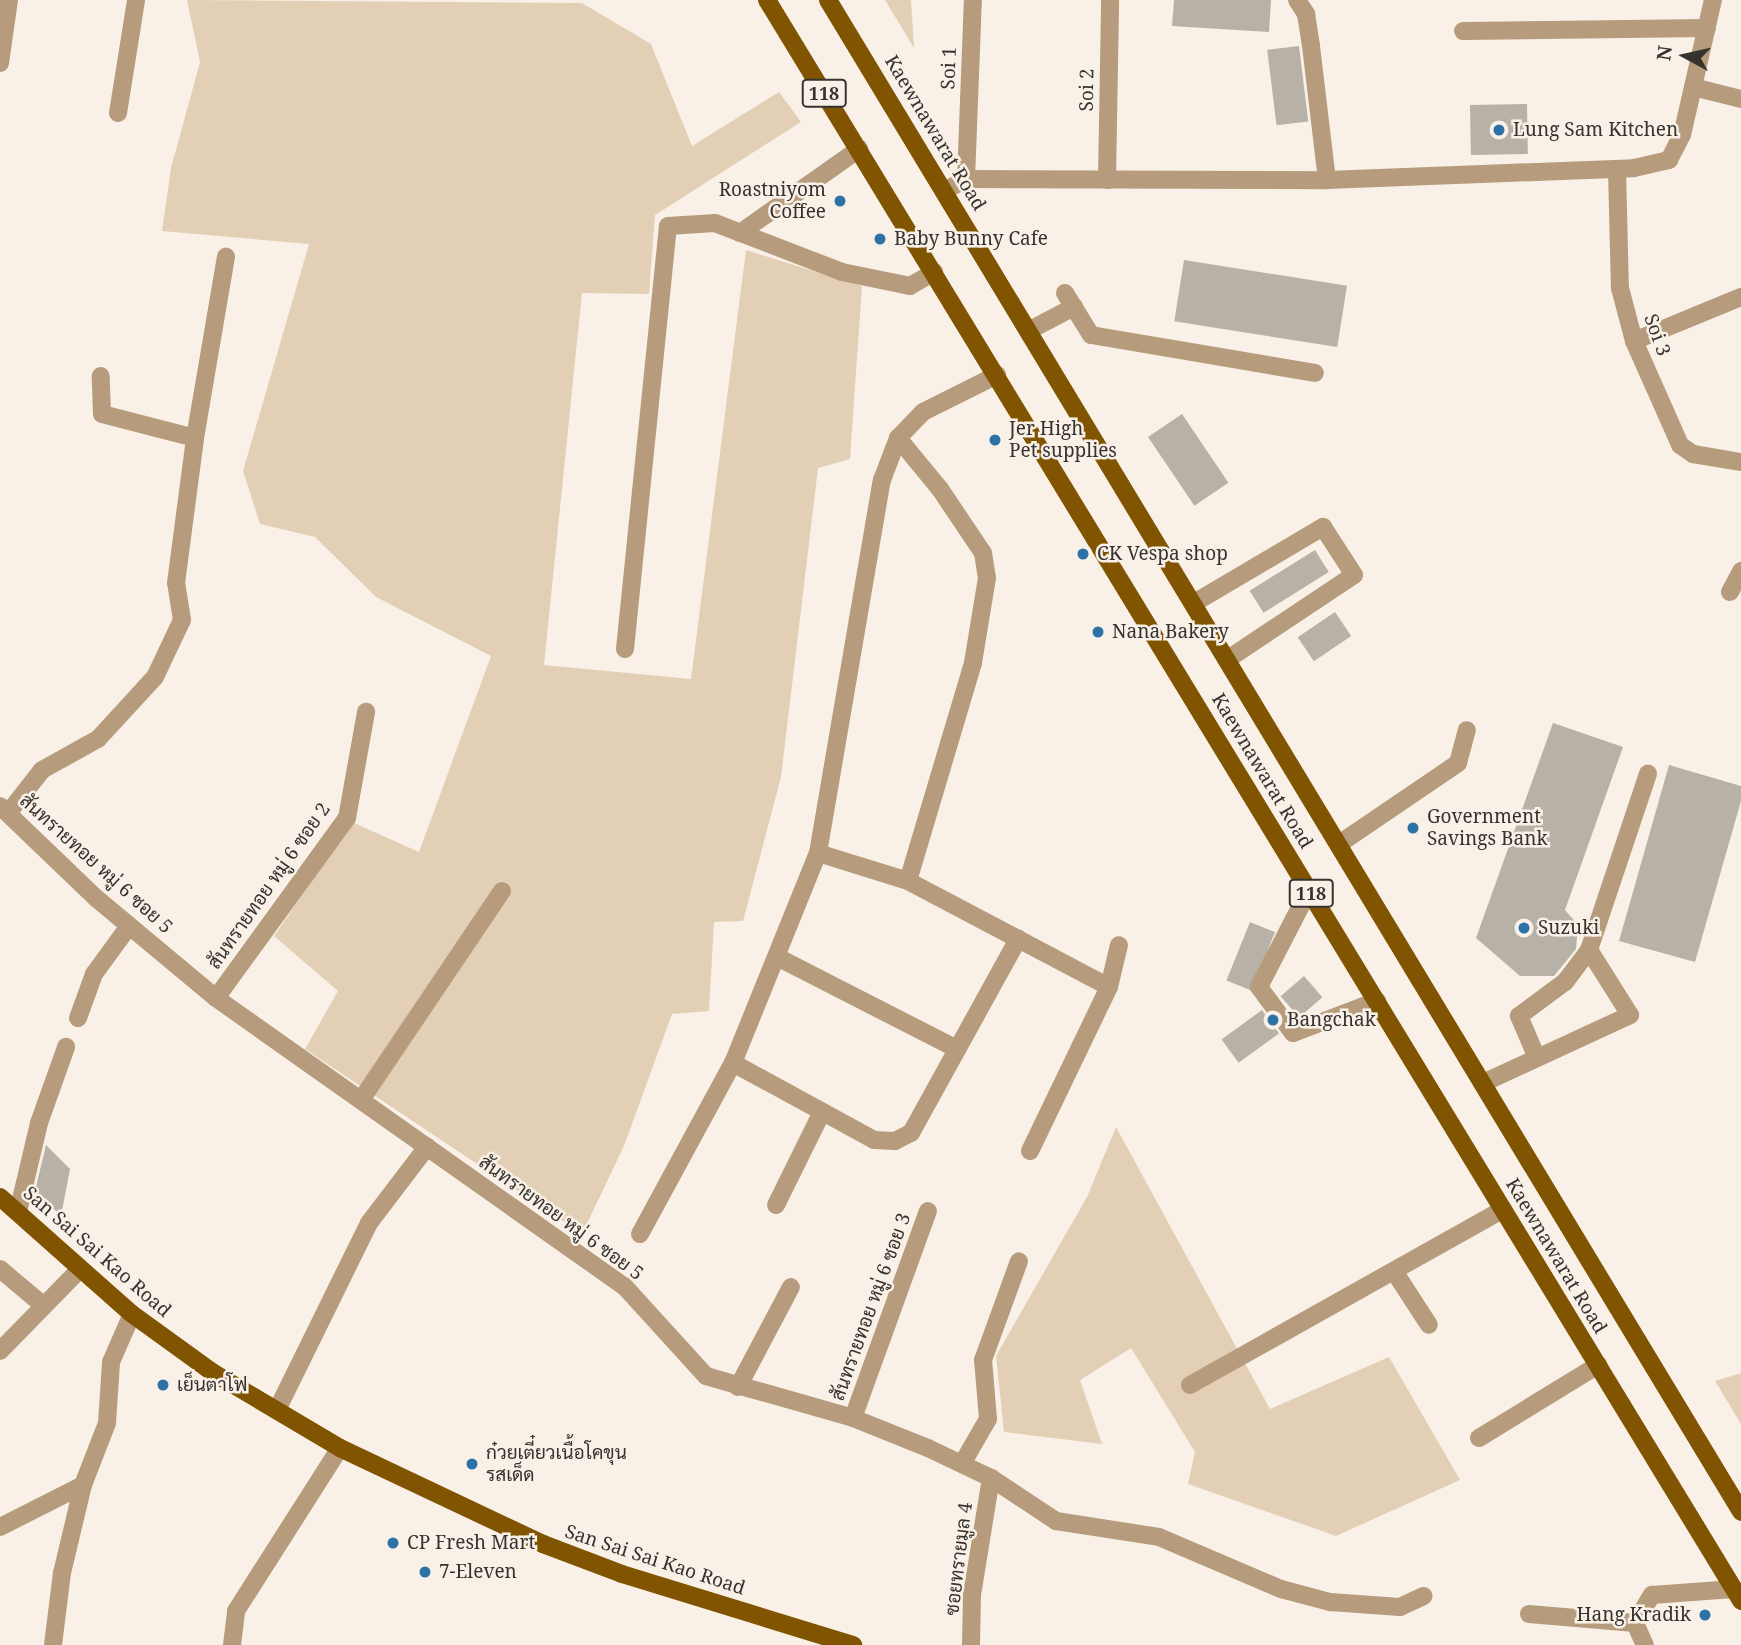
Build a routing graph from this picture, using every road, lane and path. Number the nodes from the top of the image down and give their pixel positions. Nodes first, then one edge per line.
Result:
1 (9, 0) edge
2 (136, 0) edge
3 (767, 0) edge
4 (828, 0) edge
5 (973, 0) edge
6 (1110, 0) edge
7 (1297, 0) edge
8 (1713, 0) edge
9 (1707, 28) junction
10 (1463, 31) dead end
11 (0, 63) edge
12 (1693, 87) junction
13 (1741, 99) edge
14 (118, 113) dead end
15 (859, 149) junction
16 (1617, 169) junction
17 (966, 179) junction
18 (1107, 180) junction
19 (1327, 180) junction
20 (946, 190) junction
21 (740, 233) junction
22 (226, 257) dead end
23 (934, 272) junction
24 (1741, 297) edge
25 (1030, 330) junction
26 (1634, 341) junction
27 (1315, 373) dead end
28 (997, 375) junction
29 (101, 376) dead end
30 (195, 438) junction
31 (898, 438) junction
32 (1741, 462) edge
33 (1741, 571) edge
34 (1730, 592) dead end
35 (1194, 603) junction
36 (625, 649) dead end
37 (1228, 659) junction
38 (366, 712) dead end
39 (1467, 730) dead end
40 (1648, 774) dead end
41 (5, 809) edge
42 (1339, 845) junction
43 (818, 853) junction
44 (908, 881) junction
45 (1309, 890) junction
46 (502, 891) dead end
47 (129, 926) junction
48 (1018, 939) junction
49 (1119, 945) dead end
50 (1589, 950) junction
51 (779, 958) junction
52 (1110, 987) junction
53 (216, 998) junction
54 (1377, 1001) junction
55 (78, 1018) dead end
56 (66, 1047) dead end
57 (957, 1049) junction
58 (1537, 1058) junction
59 (733, 1063) junction
60 (1483, 1083) junction
61 (361, 1100) junction
62 (822, 1112) junction
63 (427, 1147) junction
64 (1030, 1151) dead end
65 (0, 1197) edge
66 (776, 1205) dead end
67 (1503, 1209) junction
68 (928, 1211) dead end
69 (18, 1212) junction
70 (640, 1234) dead end
71 (1019, 1261) dead end
72 (0, 1269) edge
73 (79, 1269) junction
74 (1394, 1271) junction
75 (791, 1287) dead end
76 (44, 1306) junction
77 (132, 1314) junction
78 (1429, 1325) dead end
79 (0, 1351) edge
80 (1598, 1365) junction
81 (1190, 1385) dead end
82 (738, 1387) junction
83 (277, 1410) junction
84 (853, 1418) junction
85 (1479, 1438) dead end
86 (340, 1448) junction
87 (962, 1464) junction
88 (991, 1478) junction
89 (83, 1485) junction
90 (1741, 1512) edge
91 (0, 1527) edge
92 (1424, 1595) dead end
93 (1737, 1595) edge
94 (1530, 1614) dead end
95 (1635, 1623) junction
96 (53, 1645) edge
97 (232, 1645) edge
98 (853, 1645) edge
99 (971, 1645) edge
100 (1645, 1645) edge

1 - 11 street
2 - 14 street
3 - 15 main road, Kaewnawarat Road / 118
4 - 20 main road, Kaewnawarat Road / 118
5 - 17 street, Soi 1
6 - 18 street, Soi 2
7 - 19 street
8 - 9 street
9 - 10 street
9 - 12 street
12 - 13 street
12 - 16 street
15 - 21 street
15 - 23 main road, Kaewnawarat Road / 118
16 - 19 street
16 - 26 street, Soi 3
17 - 18 street
17 - 20 street
18 - 19 street
20 - 25 main road, Kaewnawarat Road / 118
21 - 23 street
21 - 36 street
22 - 30 street
23 - 28 main road, Kaewnawarat Road / 118
24 - 26 street
25 - 27 street
25 - 35 main road, Kaewnawarat Road / 118
26 - 32 street, Soi 3
28 - 31 street
28 - 45 main road, Kaewnawarat Road / 118
29 - 30 street
30 - 41 street
31 - 43 street
31 - 44 street
33 - 34 street
35 - 37 main road, Kaewnawarat Road / 118
35 - 37 street
37 - 42 main road, Kaewnawarat Road / 118
38 - 53 street, สันทรายทอย หมู่ 6 ซอย 2
39 - 42 street
40 - 50 street
41 - 47 street, สันทรายทอย หมู่ 6 ซอย 5
42 - 60 main road, Kaewnawarat Road / 118
43 - 44 street
43 - 51 street
44 - 48 street
45 - 54 main road, Kaewnawarat Road / 118
45 - 54 street
46 - 61 street
47 - 53 street, สันทรายทอย หมู่ 6 ซอย 5
47 - 55 street
48 - 52 street
48 - 57 street
49 - 52 street
50 - 58 street
50 - 58 street
51 - 57 street
51 - 59 street
52 - 64 street
53 - 61 street, สันทรายทอย หมู่ 6 ซอย 5
54 - 67 main road, Kaewnawarat Road / 118
56 - 69 street
57 - 62 street
58 - 60 street
59 - 62 street
59 - 70 street
60 - 90 main road, Kaewnawarat Road / 118
61 - 63 street, สันทรายทอย หมู่ 6 ซอย 5
62 - 66 street
63 - 82 street, สันทรายทอย หมู่ 6 ซอย 5
63 - 83 street
65 - 69 main road, San Sai Sai Kao Road
67 - 74 street
67 - 80 main road, Kaewnawarat Road / 118
68 - 84 street, สันทรายทอย หมู่ 6 ซอย 3
69 - 73 main road, San Sai Sai Kao Road
71 - 87 street
72 - 76 street
73 - 76 street
73 - 77 main road, San Sai Sai Kao Road
74 - 78 street
74 - 81 street
75 - 82 street
76 - 79 street
77 - 83 main road, San Sai Sai Kao Road
77 - 89 street
80 - 85 street
80 - 93 main road, Kaewnawarat Road / 118
82 - 84 street, สันทรายทอย หมู่ 6 ซอย 5
83 - 86 main road, San Sai Sai Kao Road
84 - 87 street, สันทรายทอย หมู่ 6 ซอย 5
86 - 97 street
86 - 98 main road, San Sai Sai Kao Road
87 - 88 street, สันทรายทอย หมู่ 6 ซอย 5
88 - 92 street, สันทรายทอย หมู่ 6 ซอย 5
88 - 99 street, ซอยทรายมูล 4
89 - 91 street
89 - 96 street
93 - 95 street
94 - 95 street
95 - 100 street

